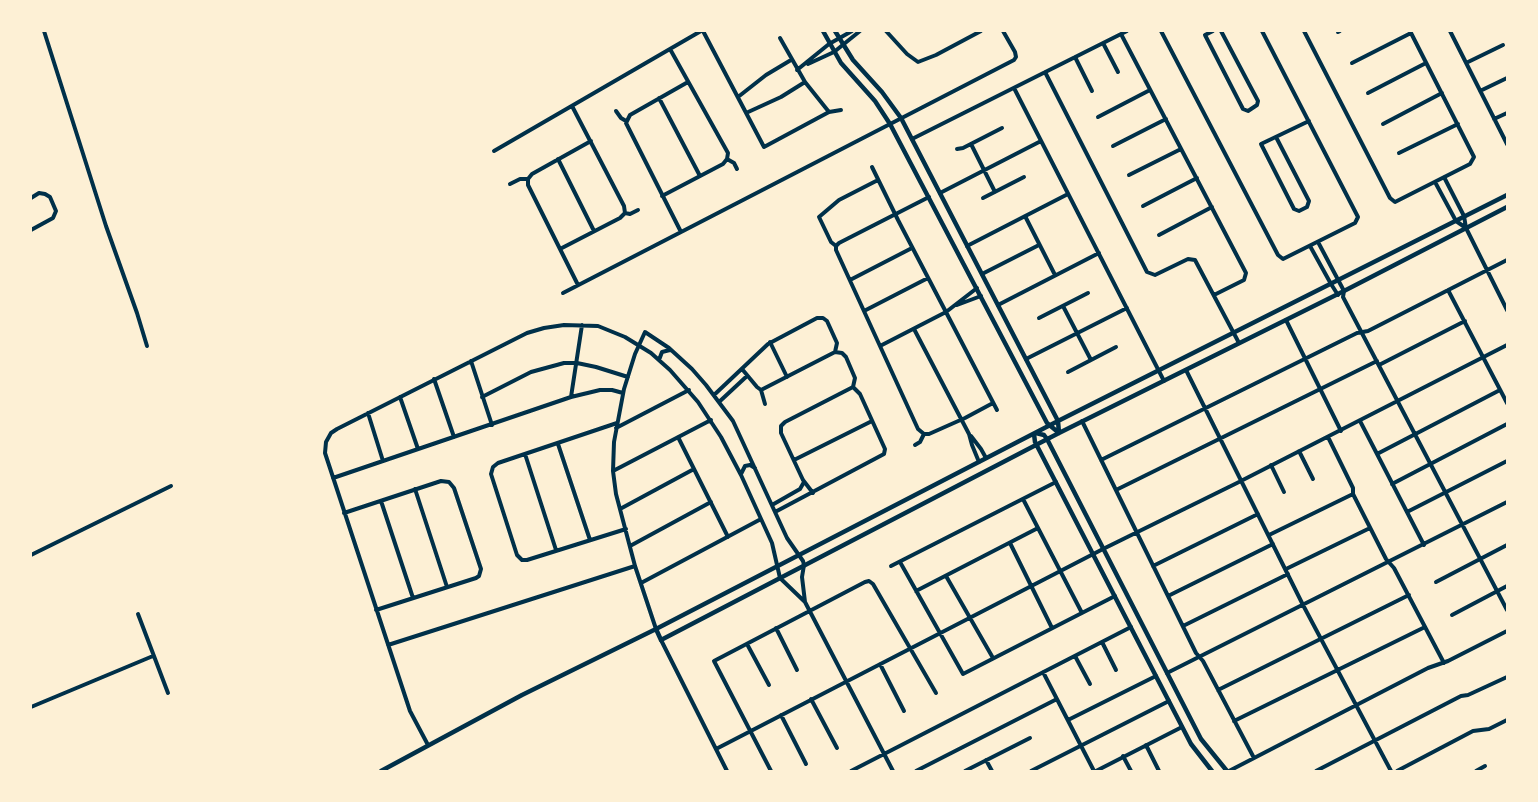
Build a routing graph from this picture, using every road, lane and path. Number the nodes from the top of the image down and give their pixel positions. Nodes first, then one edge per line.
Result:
1 (44, 31) edge
2 (702, 31) edge
3 (824, 31) edge
4 (835, 31) edge
5 (852, 31) edge
6 (860, 31) edge
7 (894, 31) edge
8 (981, 31) edge
9 (1003, 31) edge
10 (1126, 31) edge
11 (1161, 31) edge
12 (1212, 31) edge
13 (1221, 31) edge
14 (1262, 31) edge
15 (1304, 31) edge
16 (1450, 31) edge
17 (887, 32) edge
18 (1410, 32) edge
19 (1121, 34) junction
20 (780, 38) dead end
21 (839, 38) junction
22 (1103, 43) junction
23 (829, 44) junction
24 (843, 45) junction
25 (1503, 45) dead end
26 (670, 49) junction
27 (834, 52) junction
28 (1075, 57) junction
29 (791, 60) junction
30 (1352, 63) dead end
31 (1426, 63) junction
32 (1466, 63) junction
33 (806, 64) junction
34 (797, 70) junction
35 (1045, 72) junction
36 (1118, 72) dead end
37 (1507, 78) edge
38 (688, 82) junction
39 (805, 82) junction
40 (1014, 88) junction
41 (1092, 90) dead end
42 (1150, 90) junction
43 (1480, 91) junction
44 (1368, 93) dead end
45 (1442, 93) junction
46 (738, 97) junction
47 (659, 98) junction
48 (572, 106) junction
49 (842, 110) dead end
50 (616, 111) dead end
51 (829, 112) junction
52 (746, 113) junction
53 (1507, 113) edge
54 (1098, 117) dead end
55 (901, 118) junction
56 (1166, 119) junction
57 (1494, 119) junction
58 (1309, 120) junction
59 (626, 121) junction
60 (890, 124) junction
61 (1383, 124) dead end
62 (1458, 124) junction
63 (1002, 128) dead end
64 (1276, 137) junction
65 (912, 139) junction
66 (590, 141) junction
67 (1041, 141) junction
68 (971, 144) junction
69 (1507, 144) edge
70 (1113, 146) dead end
71 (957, 149) dead end
72 (1181, 149) junction
73 (494, 151) dead end
74 (1399, 153) dead end
75 (727, 159) junction
76 (558, 160) junction
77 (872, 167) dead end
78 (737, 169) dead end
79 (984, 170) junction
80 (923, 173) junction
81 (1129, 175) dead end
82 (700, 176) junction
83 (1024, 176) dead end
84 (1444, 177) junction
85 (1196, 178) junction
86 (528, 179) junction
87 (878, 180) junction
88 (1435, 182) junction
89 (510, 184) dead end
90 (995, 192) junction
91 (940, 193) junction
92 (1068, 194) junction
93 (1507, 195) edge
94 (662, 196) junction
95 (929, 197) junction
96 (31, 198) edge
97 (983, 198) dead end
98 (1143, 206) dead end
99 (1212, 207) junction
100 (1507, 207) edge
101 (638, 210) dead end
102 (625, 213) junction
103 (895, 214) junction
104 (1025, 216) junction
105 (1464, 216) junction
106 (1456, 221) junction
107 (1466, 228) junction
108 (31, 230) edge
109 (594, 231) junction
110 (681, 232) junction
111 (1159, 235) dead end
112 (1314, 244) junction
113 (1039, 245) junction
114 (836, 246) junction
115 (967, 246) junction
116 (912, 248) junction
117 (560, 249) junction
118 (1098, 253) junction
119 (1507, 260) edge
120 (1487, 270) junction
121 (982, 274) junction
122 (1055, 276) junction
123 (928, 278) junction
124 (850, 280) junction
125 (1338, 280) junction
126 (1331, 284) junction
127 (578, 285) junction
128 (976, 288) junction
129 (1448, 290) junction
130 (563, 293) dead end
131 (1088, 293) dead end
132 (1343, 294) junction
133 (1214, 295) junction
134 (1337, 295) junction
135 (981, 296) junction
136 (1505, 302) edge
137 (998, 305) junction
138 (955, 306) junction
139 (1063, 306) junction
140 (1127, 308) junction
141 (1507, 310) edge
142 (864, 311) junction
143 (946, 312) junction
144 (1039, 318) dead end
145 (1286, 320) junction
146 (1465, 321) junction
147 (582, 325) junction
148 (914, 329) junction
149 (1362, 332) junction
150 (1077, 333) junction
151 (1234, 333) junction
152 (770, 342) junction
153 (1239, 344) junction
154 (639, 345) junction
155 (1507, 345) edge
156 (147, 346) dead end
157 (880, 346) junction
158 (1116, 347) dead end
159 (1021, 348) junction
160 (670, 350) junction
161 (836, 352) junction
162 (1011, 354) junction
163 (1484, 357) junction
164 (1026, 359) junction
165 (1305, 359) junction
166 (659, 360) junction
167 (1091, 360) junction
168 (471, 361) junction
169 (577, 363) junction
170 (1378, 363) junction
171 (742, 369) junction
172 (1186, 370) junction
173 (1159, 371) junction
174 (1068, 372) dead end
175 (747, 376) junction
176 (628, 377) junction
177 (787, 377) junction
178 (434, 379) junction
179 (1164, 381) junction
180 (853, 387) junction
181 (1320, 389) junction
182 (689, 390) junction
183 (761, 390) junction
184 (1500, 390) junction
185 (623, 393) junction
186 (714, 395) junction
187 (400, 397) junction
188 (482, 397) junction
189 (571, 397) junction
190 (719, 402) junction
191 (993, 402) junction
192 (1398, 402) junction
193 (1507, 403) edge
194 (765, 404) dead end
195 (1206, 408) junction
196 (997, 410) dead end
197 (368, 413) junction
198 (961, 419) junction
199 (711, 420) junction
200 (872, 420) junction
201 (1058, 421) junction
202 (1082, 421) junction
203 (1360, 421) junction
204 (1507, 424) edge
205 (492, 425) junction
206 (617, 426) junction
207 (1049, 426) junction
208 (1340, 431) junction
209 (1035, 433) junction
210 (1059, 433) junction
211 (924, 434) junction
212 (969, 434) junction
213 (1415, 434) junction
214 (454, 437) junction
215 (678, 437) junction
216 (1328, 437) junction
217 (1220, 438) junction
218 (1047, 439) junction
219 (558, 444) junction
220 (915, 445) dead end
221 (1037, 445) junction
222 (418, 449) junction
223 (1299, 451) junction
224 (525, 454) junction
225 (1377, 454) junction
226 (986, 458) junction
227 (794, 460) junction
228 (1101, 460) junction
229 (383, 461) junction
230 (1507, 461) edge
231 (979, 462) junction
232 (1430, 464) junction
233 (1272, 465) junction
234 (755, 468) junction
235 (694, 469) junction
236 (613, 471) junction
237 (741, 475) junction
238 (333, 478) junction
239 (1313, 479) dead end
240 (803, 480) junction
241 (1241, 481) junction
242 (1056, 482) junction
243 (1392, 484) junction
244 (171, 486) dead end
245 (415, 490) junction
246 (1116, 490) junction
247 (1284, 492) dead end
248 (813, 493) junction
249 (1446, 493) junction
250 (1353, 494) junction
251 (1023, 499) junction
252 (381, 501) junction
253 (710, 502) junction
254 (1507, 502) edge
255 (772, 505) junction
256 (620, 509) junction
257 (775, 512) junction
258 (1407, 512) junction
259 (344, 513) junction
260 (1258, 514) junction
261 (761, 519) junction
262 (1462, 525) junction
263 (1038, 528) junction
264 (1370, 528) junction
265 (626, 529) junction
266 (1136, 532) junction
267 (1269, 535) junction
268 (728, 537) junction
269 (590, 540) junction
270 (1010, 543) junction
271 (1273, 544) junction
272 (1424, 544) junction
273 (1507, 545) edge
274 (630, 546) junction
275 (1103, 549) junction
276 (556, 550) junction
277 (1093, 554) junction
278 (31, 555) edge
279 (800, 555) junction
280 (1480, 559) junction
281 (900, 562) junction
282 (1389, 562) junction
283 (804, 565) junction
284 (635, 566) junction
285 (777, 566) junction
286 (891, 566) dead end
287 (1153, 566) junction
288 (1060, 571) junction
289 (1287, 572) junction
290 (946, 576) junction
291 (780, 578) junction
292 (1436, 582) dead end
293 (641, 583) junction
294 (1031, 586) junction
295 (1507, 586) edge
296 (447, 587) junction
297 (916, 591) junction
298 (1497, 591) junction
299 (1409, 595) junction
300 (1115, 596) junction
301 (1168, 596) junction
302 (413, 598) junction
303 (805, 602) junction
304 (1303, 605) junction
305 (376, 610) junction
306 (810, 610) junction
307 (1507, 610) edge
308 (1082, 613) junction
309 (138, 614) dead end
310 (1452, 614) dead end
311 (970, 618) junction
312 (1182, 626) junction
313 (1131, 627) junction
314 (1426, 627) junction
315 (776, 628) junction
316 (1052, 628) junction
317 (656, 629) junction
318 (1507, 631) edge
319 (940, 633) junction
320 (1322, 638) junction
321 (660, 640) junction
322 (1102, 642) junction
323 (747, 644) junction
324 (388, 645) junction
325 (910, 648) junction
326 (153, 656) junction
327 (1075, 656) junction
328 (1199, 657) junction
329 (993, 658) junction
330 (1444, 662) junction
331 (880, 664) junction
332 (797, 670) dead end
333 (1116, 670) dead end
334 (1338, 670) junction
335 (1043, 672) junction
336 (1167, 673) junction
337 (1156, 676) junction
338 (1507, 677) edge
339 (847, 681) junction
340 (1090, 684) dead end
341 (769, 685) dead end
342 (1218, 690) junction
343 (168, 692) dead end
344 (936, 693) dead end
345 (1057, 698) junction
346 (811, 699) junction
347 (1168, 701) junction
348 (1357, 704) junction
349 (31, 706) edge
350 (904, 711) dead end
351 (781, 715) junction
352 (1068, 720) junction
353 (1507, 720) edge
354 (1234, 721) junction
355 (1182, 727) junction
356 (751, 731) junction
357 (1030, 738) dead end
358 (1376, 740) junction
359 (428, 745) junction
360 (1081, 745) junction
361 (1146, 745) junction
362 (837, 748) dead end
363 (716, 749) junction
364 (884, 753) junction
365 (1123, 756) junction
366 (1254, 758) junction
367 (986, 760) junction
368 (806, 764) dead end
369 (1485, 766) dead end
370 (857, 769) edge
371 (381, 771) edge
372 (727, 771) edge
373 (771, 771) edge
374 (851, 771) edge
375 (893, 771) edge
376 (916, 771) edge
377 (965, 771) edge
378 (992, 771) edge
379 (1031, 771) edge
380 (1095, 771) edge
381 (1130, 771) edge
382 (1159, 771) edge
383 (1212, 771) edge
384 (1228, 771) edge
385 (1316, 771) edge
386 (1391, 771) edge
387 (1397, 771) edge
388 (1476, 771) edge

1 - 156 street
2 - 26 street
2 - 46 street
3 - 23 street
4 - 21 street
5 - 21 street
6 - 24 street
7 - 17 street
8 - 17 street
9 - 55 street
10 - 19 street
11 - 112 street
12 - 13 street
14 - 58 street
15 - 88 street
16 - 32 street
18 - 30 street
18 - 31 street
19 - 22 street
19 - 42 street
20 - 29 street
21 - 23 street
21 - 24 street
22 - 28 street
22 - 36 street
23 - 27 street
23 - 33 street
24 - 27 street
24 - 55 street
25 - 32 street
26 - 38 street
26 - 48 street
27 - 33 street
27 - 60 street
28 - 35 street
28 - 41 street
29 - 34 street
29 - 46 street
31 - 44 street
31 - 45 street
32 - 43 street
33 - 34 street
34 - 39 street
35 - 40 street
35 - 133 street
37 - 43 street
38 - 47 street
38 - 75 street
39 - 51 street
39 - 52 street
40 - 65 street
40 - 67 street
42 - 54 street
42 - 56 street
43 - 57 street
45 - 61 street
45 - 62 street
46 - 52 street
47 - 59 street
47 - 82 street
48 - 66 street
48 - 73 street
49 - 51 street
50 - 59 street
51 - 52 street
53 - 57 street
55 - 60 street
55 - 65 street
56 - 70 street
56 - 72 street
57 - 69 street
58 - 64 street
58 - 112 street
59 - 94 street
60 - 80 street
60 - 110 street
62 - 74 street
62 - 84 street
63 - 68 street
64 - 64 street
65 - 80 street
66 - 76 street
66 - 102 street
67 - 79 street
67 - 92 street
68 - 71 street
68 - 79 street
72 - 81 street
72 - 85 street
75 - 78 street
75 - 82 street
76 - 86 street
76 - 109 street
77 - 87 street
79 - 90 street
79 - 91 street
80 - 91 street
80 - 95 street
82 - 94 street
83 - 90 street
84 - 88 street
84 - 105 street
85 - 98 street
85 - 99 street
86 - 89 street
86 - 117 street
87 - 103 street
87 - 114 street
88 - 106 street
90 - 97 street
91 - 115 street
92 - 104 street
92 - 118 street
93 - 105 street
94 - 110 street
95 - 103 street
95 - 128 street
96 - 108 street
99 - 111 street
99 - 133 street
100 - 107 street
101 - 102 street
102 - 109 street
103 - 114 street
103 - 116 street
104 - 113 street
104 - 115 street
105 - 106 street
105 - 107 street
106 - 107 street
106 - 125 street
107 - 120 street
107 - 132 street
109 - 117 street
110 - 127 street
112 - 125 street
112 - 126 street
113 - 121 street
113 - 122 street
114 - 124 street
115 - 121 street
116 - 123 street
116 - 124 street
117 - 127 street
118 - 122 street
118 - 140 street
119 - 120 street
120 - 129 street
120 - 136 street
121 - 137 street
122 - 137 street
123 - 142 street
123 - 143 street
124 - 142 street
125 - 126 street
125 - 132 street
126 - 134 street
126 - 151 street
127 - 130 street
128 - 135 street
128 - 138 street
129 - 146 street
129 - 149 street
131 - 139 street
132 - 134 street
132 - 149 street
133 - 151 street
134 - 145 street
135 - 138 street
135 - 162 street
136 - 141 street
137 - 159 street
138 - 143 street
139 - 144 street
139 - 150 street
140 - 150 street
140 - 173 street
142 - 157 street
143 - 148 street
143 - 191 street
145 - 153 street
145 - 165 street
146 - 163 street
146 - 170 street
147 - 154 street
147 - 168 street
147 - 169 street
148 - 157 street
148 - 198 street
149 - 165 street
149 - 170 street
150 - 164 street
150 - 167 street
151 - 153 street
151 - 173 street
152 - 161 street
152 - 171 street
152 - 177 street
153 - 172 street
154 - 160 street
154 - 166 street
154 - 176 street
155 - 163 street
157 - 211 street
158 - 167 street
159 - 162 street
159 - 164 street
160 - 166 street
160 - 186 street
161 - 177 street
161 - 180 street
162 - 207 street
163 - 184 street
163 - 192 street
164 - 201 street
165 - 181 street
165 - 195 street
166 - 182 street
167 - 174 street
168 - 178 street
168 - 188 street
169 - 176 street
169 - 188 street
169 - 189 street
170 - 181 street
170 - 192 street
171 - 175 street
171 - 186 street
172 - 179 street
172 - 195 street
173 - 179 street
173 - 201 street
175 - 183 street
175 - 190 street
176 - 185 street
177 - 183 street
178 - 187 street
178 - 214 street
179 - 202 street
180 - 200 street
180 - 227 street
181 - 208 street
181 - 217 street
182 - 199 street
182 - 206 street
183 - 194 street
184 - 193 street
184 - 213 street
185 - 189 street
185 - 206 street
186 - 190 street
187 - 197 street
187 - 222 street
188 - 205 street
189 - 205 street
190 - 234 street
191 - 196 street
191 - 198 street
192 - 203 street
192 - 213 street
195 - 217 street
195 - 228 street
197 - 229 street
197 - 238 street
198 - 211 street
198 - 212 street
199 - 215 street
199 - 237 street
200 - 227 street
200 - 248 street
201 - 207 street
201 - 210 street
202 - 210 street
202 - 228 street
203 - 208 street
203 - 225 street
204 - 232 street
205 - 214 street
206 - 219 street
206 - 236 street
207 - 209 street
207 - 210 street
208 - 216 street
209 - 218 street
209 - 221 street
209 - 226 street
210 - 218 street
211 - 220 street
212 - 226 street
212 - 231 street
213 - 225 street
213 - 232 street
214 - 222 street
215 - 235 street
215 - 236 street
216 - 223 street
216 - 250 street
217 - 241 street
217 - 246 street
218 - 221 street
218 - 275 street
219 - 224 street
219 - 269 street
221 - 242 street
221 - 283 street
222 - 229 street
223 - 233 street
223 - 239 street
224 - 276 street
224 - 276 street
225 - 243 street
226 - 231 street
227 - 240 street
228 - 246 street
229 - 238 street
230 - 249 street
231 - 279 street
232 - 243 street
232 - 249 street
233 - 241 street
233 - 247 street
234 - 237 street
234 - 255 street
235 - 253 street
235 - 256 street
236 - 256 street
237 - 261 street
238 - 259 street
240 - 248 street
240 - 255 street
241 - 260 street
241 - 266 street
242 - 251 street
242 - 277 street
243 - 258 street
244 - 278 street
245 - 252 street
245 - 296 street
245 - 296 street
246 - 266 street
248 - 257 street
249 - 258 street
249 - 262 street
250 - 264 street
250 - 267 street
251 - 263 street
251 - 281 street
252 - 259 street
252 - 302 street
253 - 268 street
253 - 274 street
254 - 262 street
255 - 257 street
256 - 265 street
257 - 279 street
258 - 272 street
259 - 305 street
260 - 267 street
260 - 287 street
261 - 268 street
261 - 285 street
262 - 272 street
262 - 280 street
263 - 270 street
263 - 288 street
264 - 282 street
264 - 289 street
265 - 269 street
265 - 274 street
266 - 275 street
266 - 287 street
267 - 271 street
268 - 293 street
269 - 276 street
270 - 290 street
270 - 294 street
271 - 289 street
271 - 301 street
272 - 282 street
273 - 280 street
274 - 284 street
275 - 277 street
275 - 336 street
277 - 288 street
277 - 300 street
279 - 283 street
279 - 285 street
280 - 292 street
280 - 298 street
281 - 286 street
281 - 297 street
282 - 299 street
282 - 304 street
283 - 291 street
283 - 303 street
284 - 293 street
284 - 324 street
285 - 291 street
285 - 317 street
287 - 301 street
288 - 294 street
288 - 308 street
289 - 304 street
289 - 312 street
290 - 297 street
290 - 311 street
291 - 303 street
291 - 321 street
293 - 317 street
294 - 311 street
294 - 316 street
295 - 298 street
296 - 302 street
297 - 319 street
298 - 307 street
298 - 310 street
299 - 314 street
299 - 320 street
300 - 308 street
300 - 313 street
301 - 312 street
302 - 305 street
303 - 306 street
304 - 320 street
304 - 328 street
305 - 324 street
306 - 315 street
306 - 325 street
306 - 339 street
308 - 316 street
309 - 326 street
311 - 319 street
311 - 329 street
312 - 328 street
313 - 322 street
313 - 337 street
314 - 330 street
314 - 334 street
315 - 323 street
315 - 332 street
316 - 329 street
317 - 321 street
317 - 359 street
318 - 330 street
319 - 325 street
319 - 329 street
320 - 334 street
320 - 342 street
321 - 363 street
322 - 327 street
322 - 333 street
323 - 341 street
323 - 356 street
324 - 359 street
325 - 331 street
325 - 344 street
326 - 343 street
326 - 349 street
327 - 335 street
327 - 340 street
328 - 336 street
328 - 342 street
330 - 348 street
331 - 339 street
331 - 350 street
334 - 348 street
334 - 354 street
335 - 345 street
335 - 364 street
336 - 384 street
337 - 347 street
337 - 352 street
338 - 358 street
339 - 346 street
339 - 364 street
342 - 354 street
345 - 352 street
345 - 376 street
346 - 351 street
346 - 362 street
347 - 355 street
347 - 360 street
348 - 358 street
348 - 366 street
351 - 356 street
351 - 368 street
352 - 360 street
353 - 387 street
354 - 366 street
355 - 361 street
355 - 383 street
356 - 363 street
356 - 373 street
357 - 367 street
358 - 385 street
358 - 386 street
359 - 371 street
360 - 379 street
360 - 380 street
361 - 365 street
361 - 382 street
363 - 372 street
364 - 370 street
364 - 375 street
365 - 380 street
365 - 381 street
366 - 384 street
367 - 377 street
367 - 378 street
369 - 388 street
370 - 374 street

